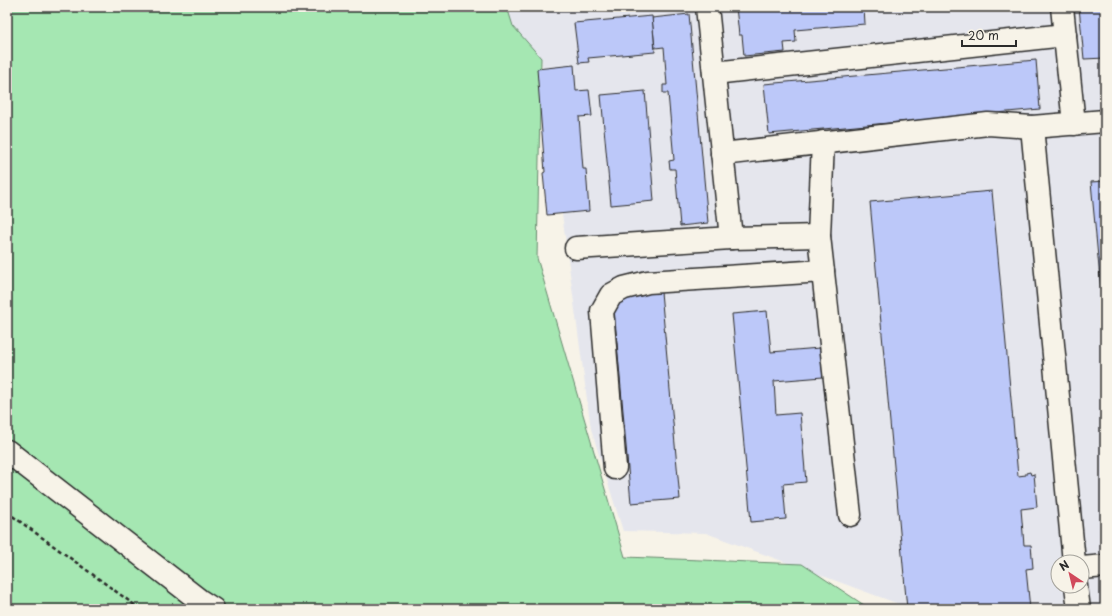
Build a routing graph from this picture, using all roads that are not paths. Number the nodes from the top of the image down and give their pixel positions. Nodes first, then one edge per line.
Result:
1 (707, 7) edge
2 (1062, 7) edge
3 (1064, 35) junction
4 (714, 73) junction
5 (1105, 121) edge
6 (1074, 124) junction
7 (1032, 127) junction
8 (823, 142) junction
9 (722, 154) junction
10 (819, 236) junction
11 (731, 238) junction
12 (576, 248) dead end
13 (823, 271) junction
14 (7, 451) edge
15 (615, 468) dead end
16 (850, 515) dead end
17 (1073, 554) edge
18 (1105, 566) edge
19 (1090, 567) edge
20 (1077, 594) edge
21 (213, 609) edge
22 (1079, 609) edge

1 - 4 street
2 - 3 street
3 - 4 street
3 - 6 street
4 - 9 street
5 - 6 street
6 - 7 street
7 - 8 street
7 - 17 street
8 - 9 street
8 - 10 street
9 - 11 street
10 - 11 street
10 - 13 street
11 - 12 street
13 - 15 street
13 - 16 street
14 - 21 street
18 - 19 street
20 - 22 street

